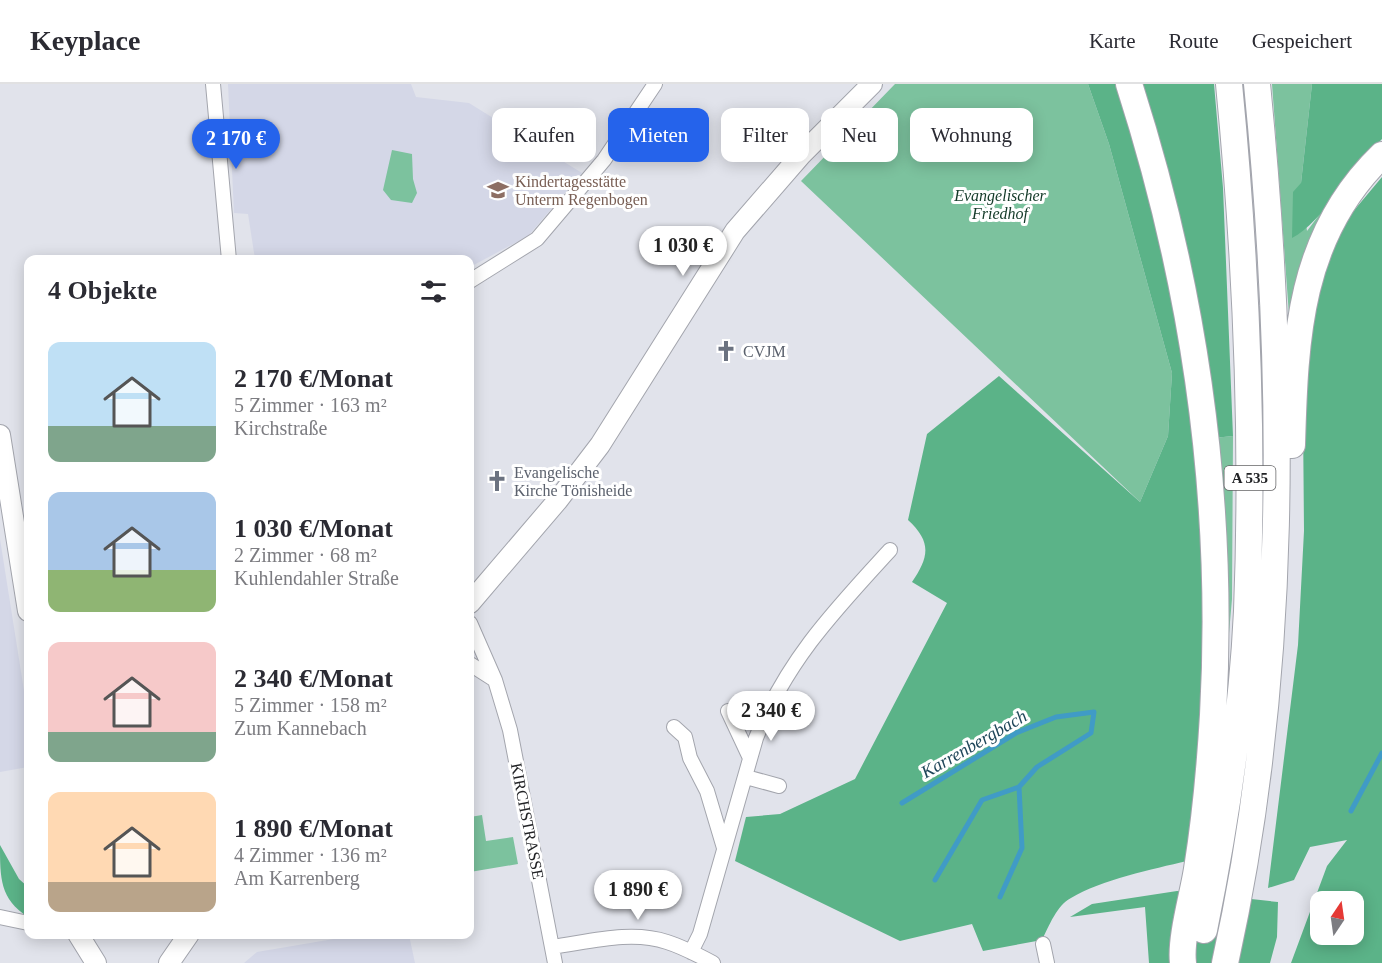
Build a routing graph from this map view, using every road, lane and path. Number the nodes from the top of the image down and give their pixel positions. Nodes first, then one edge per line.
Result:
1 (213, 84) edge
2 (656, 84) edge
3 (872, 84) edge
4 (1129, 84) edge
5 (1229, 84) edge
6 (1257, 84) edge
7 (1382, 154) edge
8 (229, 255) edge
9 (474, 278) edge
10 (0, 435) edge
11 (22, 529) edge
12 (1277, 530) junction
13 (890, 550) dead end
14 (24, 556) edge
15 (474, 598) edge
16 (474, 633) edge
17 (474, 667) edge
18 (495, 680) junction
19 (728, 711) dead end
20 (674, 727) dead end
21 (750, 758) junction
22 (746, 777) junction
23 (779, 786) dead end
24 (724, 848) junction
25 (1204, 880) junction
26 (0, 916) edge
27 (24, 922) edge
28 (81, 939) edge
29 (186, 939) edge
30 (1043, 944) dead end
31 (552, 946) junction
32 (691, 952) junction
33 (96, 963) edge
34 (169, 963) edge
35 (555, 963) edge
36 (713, 963) edge
37 (1047, 963) edge
38 (1183, 963) edge
39 (1197, 963) edge
40 (1225, 963) edge

1 - 8 street
2 - 9 street
3 - 15 main road
4 - 25 highway
5 - 25 highway, A 535
6 - 12 highway, A 535
7 - 12 highway
10 - 11 main road
11 - 14 main road
12 - 40 highway, A 535
13 - 21 street
16 - 18 street, KIRCHSTRASSE
17 - 18 street
18 - 31 street, KIRCHSTRASSE
19 - 21 street
20 - 24 street
21 - 22 street
22 - 23 street
22 - 24 street
24 - 32 street
25 - 38 highway
25 - 39 highway, A 535
26 - 27 street
28 - 33 main road
29 - 34 main road
30 - 37 street
31 - 32 street
31 - 35 street, KIRCHSTRASSE
32 - 36 street

